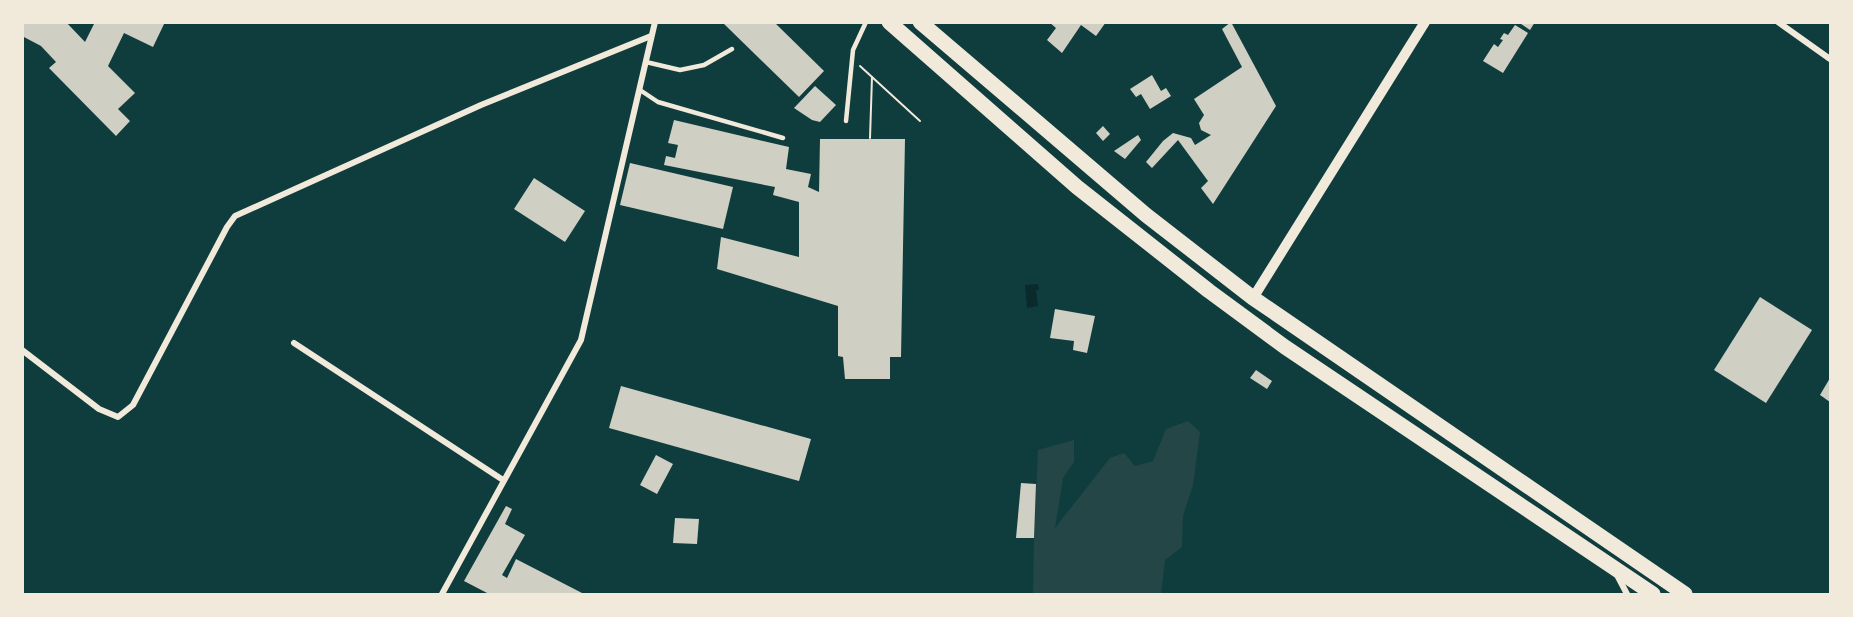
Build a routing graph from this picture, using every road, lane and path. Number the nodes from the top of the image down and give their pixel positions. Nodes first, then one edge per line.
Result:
1 (655, 22) edge
2 (866, 22) edge
3 (889, 22) edge
4 (920, 22) edge
5 (1425, 22) edge
6 (1778, 22) edge
7 (651, 36) junction
8 (732, 49) dead end
9 (852, 58) junction
10 (1830, 58) edge
11 (646, 62) junction
12 (872, 77) junction
13 (640, 90) junction
14 (846, 121) dead end
15 (920, 121) dead end
16 (783, 138) dead end
17 (870, 138) dead end
18 (1253, 298) junction
19 (294, 343) dead end
20 (22, 350) edge
21 (503, 480) junction
22 (1610, 565) junction
23 (442, 594) edge
24 (1627, 594) edge
25 (1653, 594) edge
26 (1685, 594) edge

1 - 7 street
2 - 9 lane
3 - 22 highway
4 - 18 highway
5 - 18 street
6 - 10 street
7 - 11 street
7 - 20 street
8 - 11 lane
9 - 12 path
9 - 14 lane
11 - 13 street
12 - 15 path
12 - 17 path
13 - 16 lane
13 - 21 street
18 - 26 highway
19 - 21 street
21 - 23 street
22 - 24 street
22 - 25 highway

